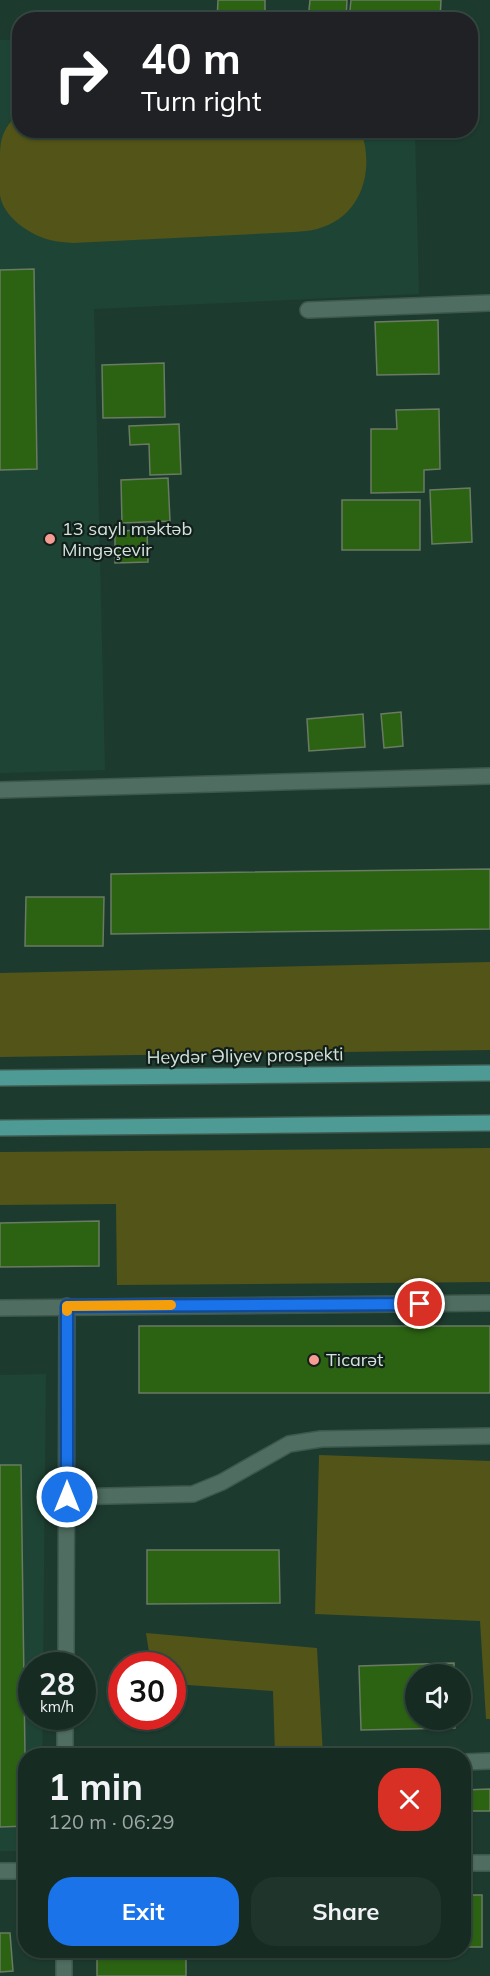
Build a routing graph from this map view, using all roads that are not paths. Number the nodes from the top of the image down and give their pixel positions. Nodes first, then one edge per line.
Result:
1 (490, 303) edge
2 (308, 310) dead end
3 (490, 776) edge
4 (0, 790) edge
5 (490, 1072) edge
6 (0, 1078) edge
7 (490, 1123) edge
8 (0, 1128) edge
9 (490, 1303) edge
10 (67, 1306) junction
11 (0, 1308) edge
12 (490, 1436) edge
13 (67, 1497) junction
14 (66, 1652) edge
15 (65, 1730) edge
16 (65, 1748) edge
17 (490, 1761) edge
18 (471, 1762) edge
19 (471, 1863) edge
20 (490, 1863) edge
21 (0, 1871) edge
22 (18, 1871) edge
23 (64, 1958) edge
24 (64, 1976) edge

1 - 2 street
3 - 4 street
5 - 6 main road, Heydər Əliyev prospekti
7 - 8 main road
9 - 10 street
10 - 11 street
10 - 13 street
12 - 13 street
13 - 14 street
15 - 16 street
17 - 18 street
19 - 20 street
21 - 22 street
23 - 24 street

